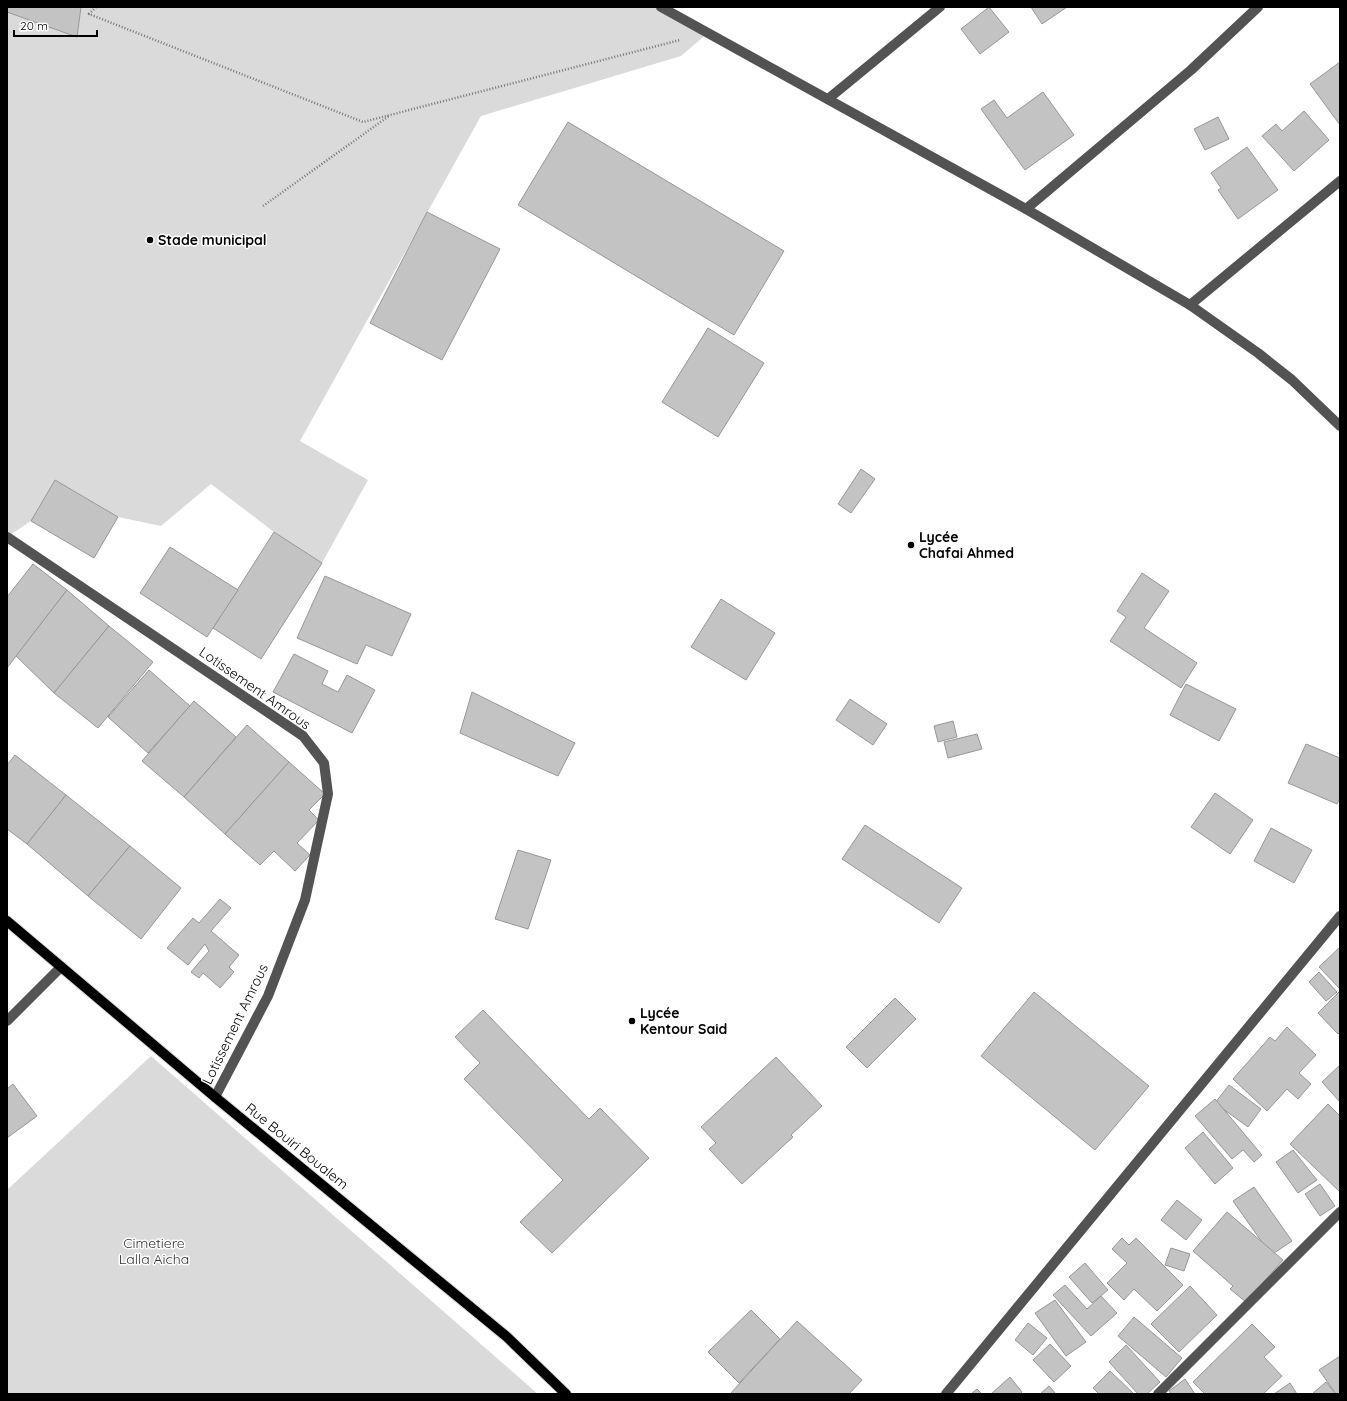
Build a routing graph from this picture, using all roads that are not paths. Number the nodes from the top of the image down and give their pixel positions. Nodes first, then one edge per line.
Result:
1 (940, 7) edge
2 (1258, 7) edge
3 (668, 8) edge
4 (828, 99) junction
5 (1340, 181) edge
6 (1026, 208) junction
7 (1190, 306) junction
8 (1340, 426) edge
9 (7, 537) edge
10 (1340, 916) edge
11 (7, 922) edge
12 (61, 967) junction
13 (7, 1021) edge
14 (215, 1097) junction
15 (1340, 1212) edge
16 (566, 1394) edge
17 (946, 1394) edge
18 (1158, 1394) edge

1 - 4 street
2 - 6 street
3 - 4 street
4 - 6 street
5 - 7 street
6 - 7 street
7 - 8 street
9 - 14 street, Lotissement Amrous
10 - 17 street
11 - 12 main road, Rue Bouiri Boualem
12 - 13 street
12 - 14 main road, Rue Bouiri Boualem
14 - 16 main road, Rue Bouiri Boualem
15 - 18 street

